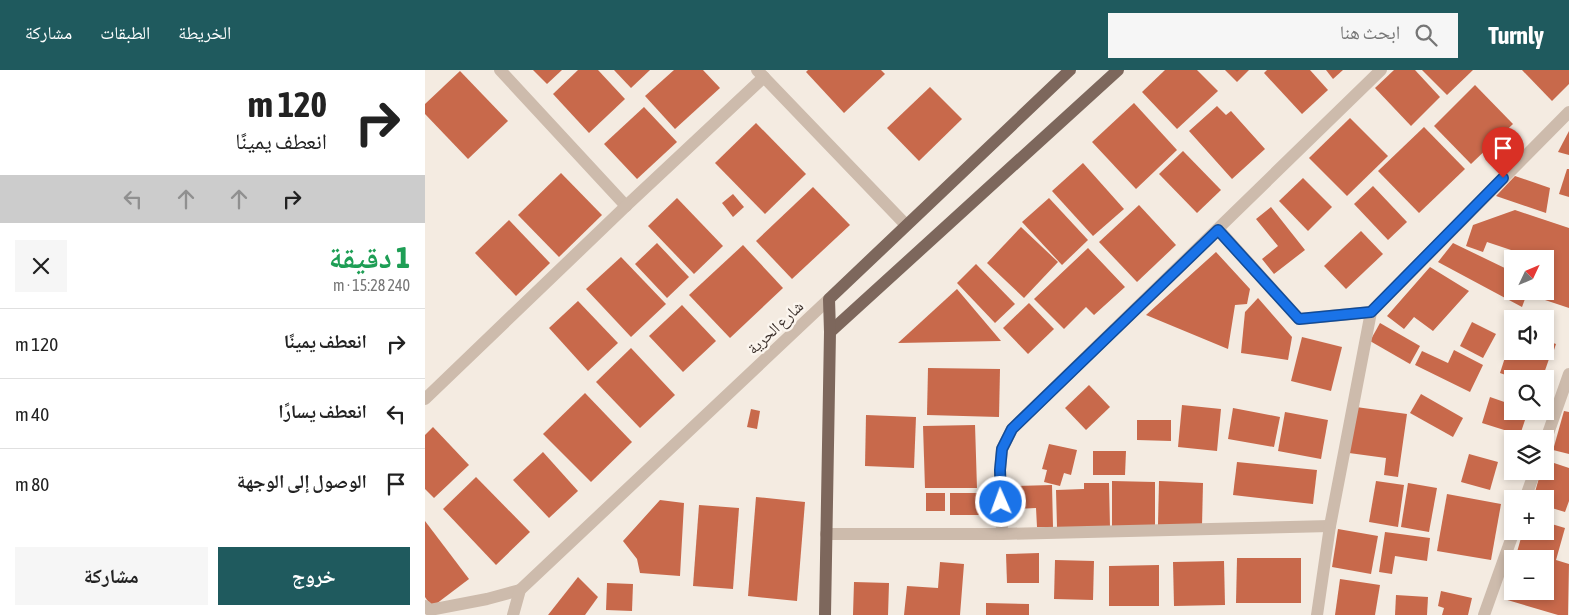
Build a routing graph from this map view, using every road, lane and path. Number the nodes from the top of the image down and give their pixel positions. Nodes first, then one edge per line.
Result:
1 (499, 70) edge
2 (1070, 70) edge
3 (1118, 70) edge
4 (1381, 70) edge
5 (761, 73) edge
6 (1569, 112) edge
7 (625, 206) junction
8 (906, 225) junction
9 (1218, 230) junction
10 (829, 299) junction
11 (1371, 312) junction
12 (830, 332) junction
13 (1569, 374) edge
14 (425, 399) edge
15 (1549, 430) edge
16 (1330, 526) junction
17 (826, 534) junction
18 (1002, 534) junction
19 (1511, 540) edge
20 (520, 590) junction
21 (425, 606) edge
22 (513, 615) edge
23 (825, 615) edge
24 (1317, 615) edge
25 (1485, 615) edge

1 - 7 street
2 - 8 main road, شارع الحرية
3 - 12 main road
4 - 9 street
5 - 7 street
5 - 8 street
6 - 11 street
7 - 14 street
8 - 10 main road, شارع الحرية
9 - 11 street
9 - 18 street
10 - 12 main road
10 - 20 street, شارع الحرية
11 - 16 street
12 - 17 main road
13 - 15 street
16 - 18 street
16 - 24 street
17 - 18 street
17 - 23 main road
19 - 25 street
20 - 21 street
20 - 22 street

